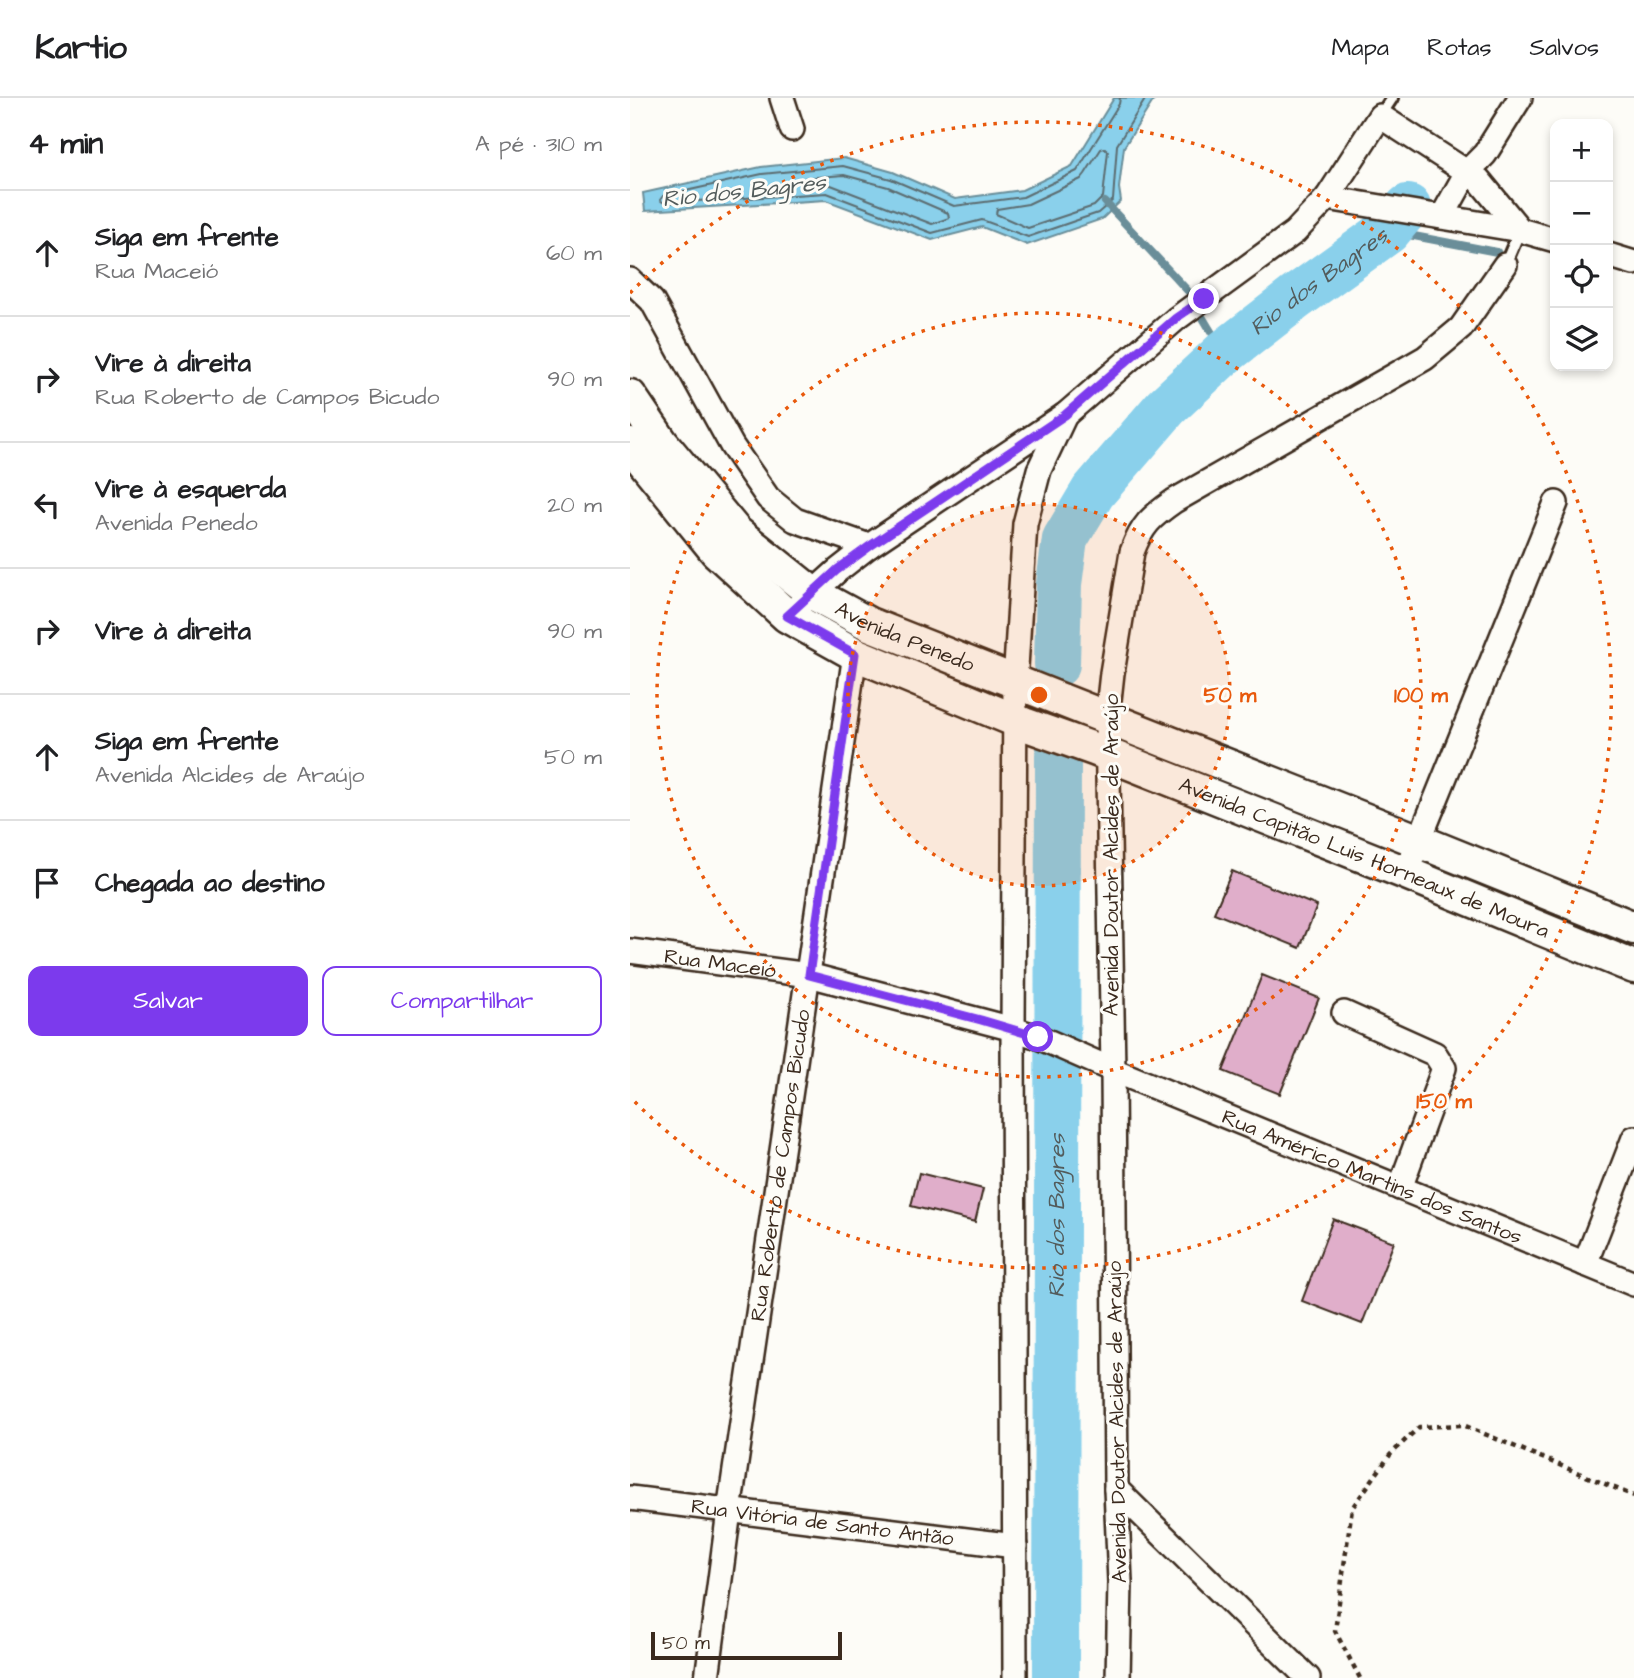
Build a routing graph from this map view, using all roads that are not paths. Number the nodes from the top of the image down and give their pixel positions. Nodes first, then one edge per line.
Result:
1 (782, 98) edge
2 (1520, 98) edge
3 (1386, 107) edge
4 (792, 129) dead end
5 (1473, 176) junction
6 (1327, 198) junction
7 (1450, 218) junction
8 (1520, 230) junction
9 (1550, 239) edge
10 (1613, 257) edge
11 (1634, 263) edge
12 (1505, 265) joint
13 (630, 280) edge
14 (630, 396) edge
15 (1065, 415) junction
16 (630, 445) edge
17 (1556, 503) dead end
18 (870, 546) junction
19 (812, 593) junction
20 (787, 616) junction
21 (855, 654) junction
22 (1020, 685) junction
23 (1100, 716) junction
24 (1020, 722) junction
25 (1100, 751) junction
26 (1419, 841) junction
27 (1406, 873) junction
28 (1634, 928) edge
29 (630, 951) edge
30 (1634, 967) edge
31 (809, 975) junction
32 (1344, 1013) dead end
33 (1013, 1029) junction
34 (1038, 1037) joint
35 (1105, 1066) junction
36 (1634, 1138) edge
37 (1400, 1188) junction
38 (1585, 1264) junction
39 (1634, 1284) edge
40 (1116, 1489) junction
41 (630, 1498) edge
42 (729, 1511) junction
43 (1015, 1546) junction
44 (707, 1678) edge
45 (1016, 1678) edge
46 (1118, 1678) edge
47 (1308, 1678) edge

1 - 4 street
2 - 5 street
3 - 5 street
3 - 6 street
5 - 7 street
5 - 8 street
6 - 7 street
6 - 15 street
7 - 8 street
8 - 9 street
8 - 12 lane, Avenida Doutor Alcides de Araújo
10 - 11 street
12 - 23 street, Avenida Doutor Alcides de Araújo
13 - 18 street
14 - 19 street, Avenida Penedo
15 - 18 street
15 - 22 street
16 - 20 street, Avenida Penedo
17 - 26 street
18 - 19 street
19 - 20 street
19 - 22 street, Avenida Penedo
20 - 21 street, Avenida Penedo
21 - 24 street, Avenida Penedo
21 - 31 street, Rua Roberto de Campos Bicudo
22 - 23 street, Avenida Penedo
22 - 24 street
23 - 25 street, Avenida Doutor Alcides de Araújo
23 - 26 street, Avenida Capitão Luis Horneaux de Moura
24 - 25 street, Avenida Penedo
24 - 33 street
25 - 27 street, Avenida Capitão Luis Horneaux de Moura
25 - 35 street, Avenida Doutor Alcides de Araújo
26 - 27 street
26 - 28 street, Avenida Capitão Luis Horneaux de Moura
27 - 30 street, Avenida Capitão Luis Horneaux de Moura
29 - 31 street, Rua Maceió
31 - 33 street, Rua Maceió
31 - 42 street, Rua Roberto de Campos Bicudo
32 - 37 street
33 - 34 street, Rua Maceió
33 - 43 street
34 - 35 street, Rua Américo Martins dos Santos
35 - 37 street, Rua Américo Martins dos Santos
35 - 40 street, Avenida Doutor Alcides de Araújo
36 - 38 street
37 - 38 street, Rua Américo Martins dos Santos
38 - 39 street, Rua Américo Martins dos Santos
40 - 46 street, Avenida Doutor Alcides de Araújo
40 - 47 street
41 - 42 street, Rua Vitória de Santo Antão
42 - 43 street, Rua Vitória de Santo Antão
42 - 44 street, Rua Roberto de Campos Bicudo
43 - 45 street

